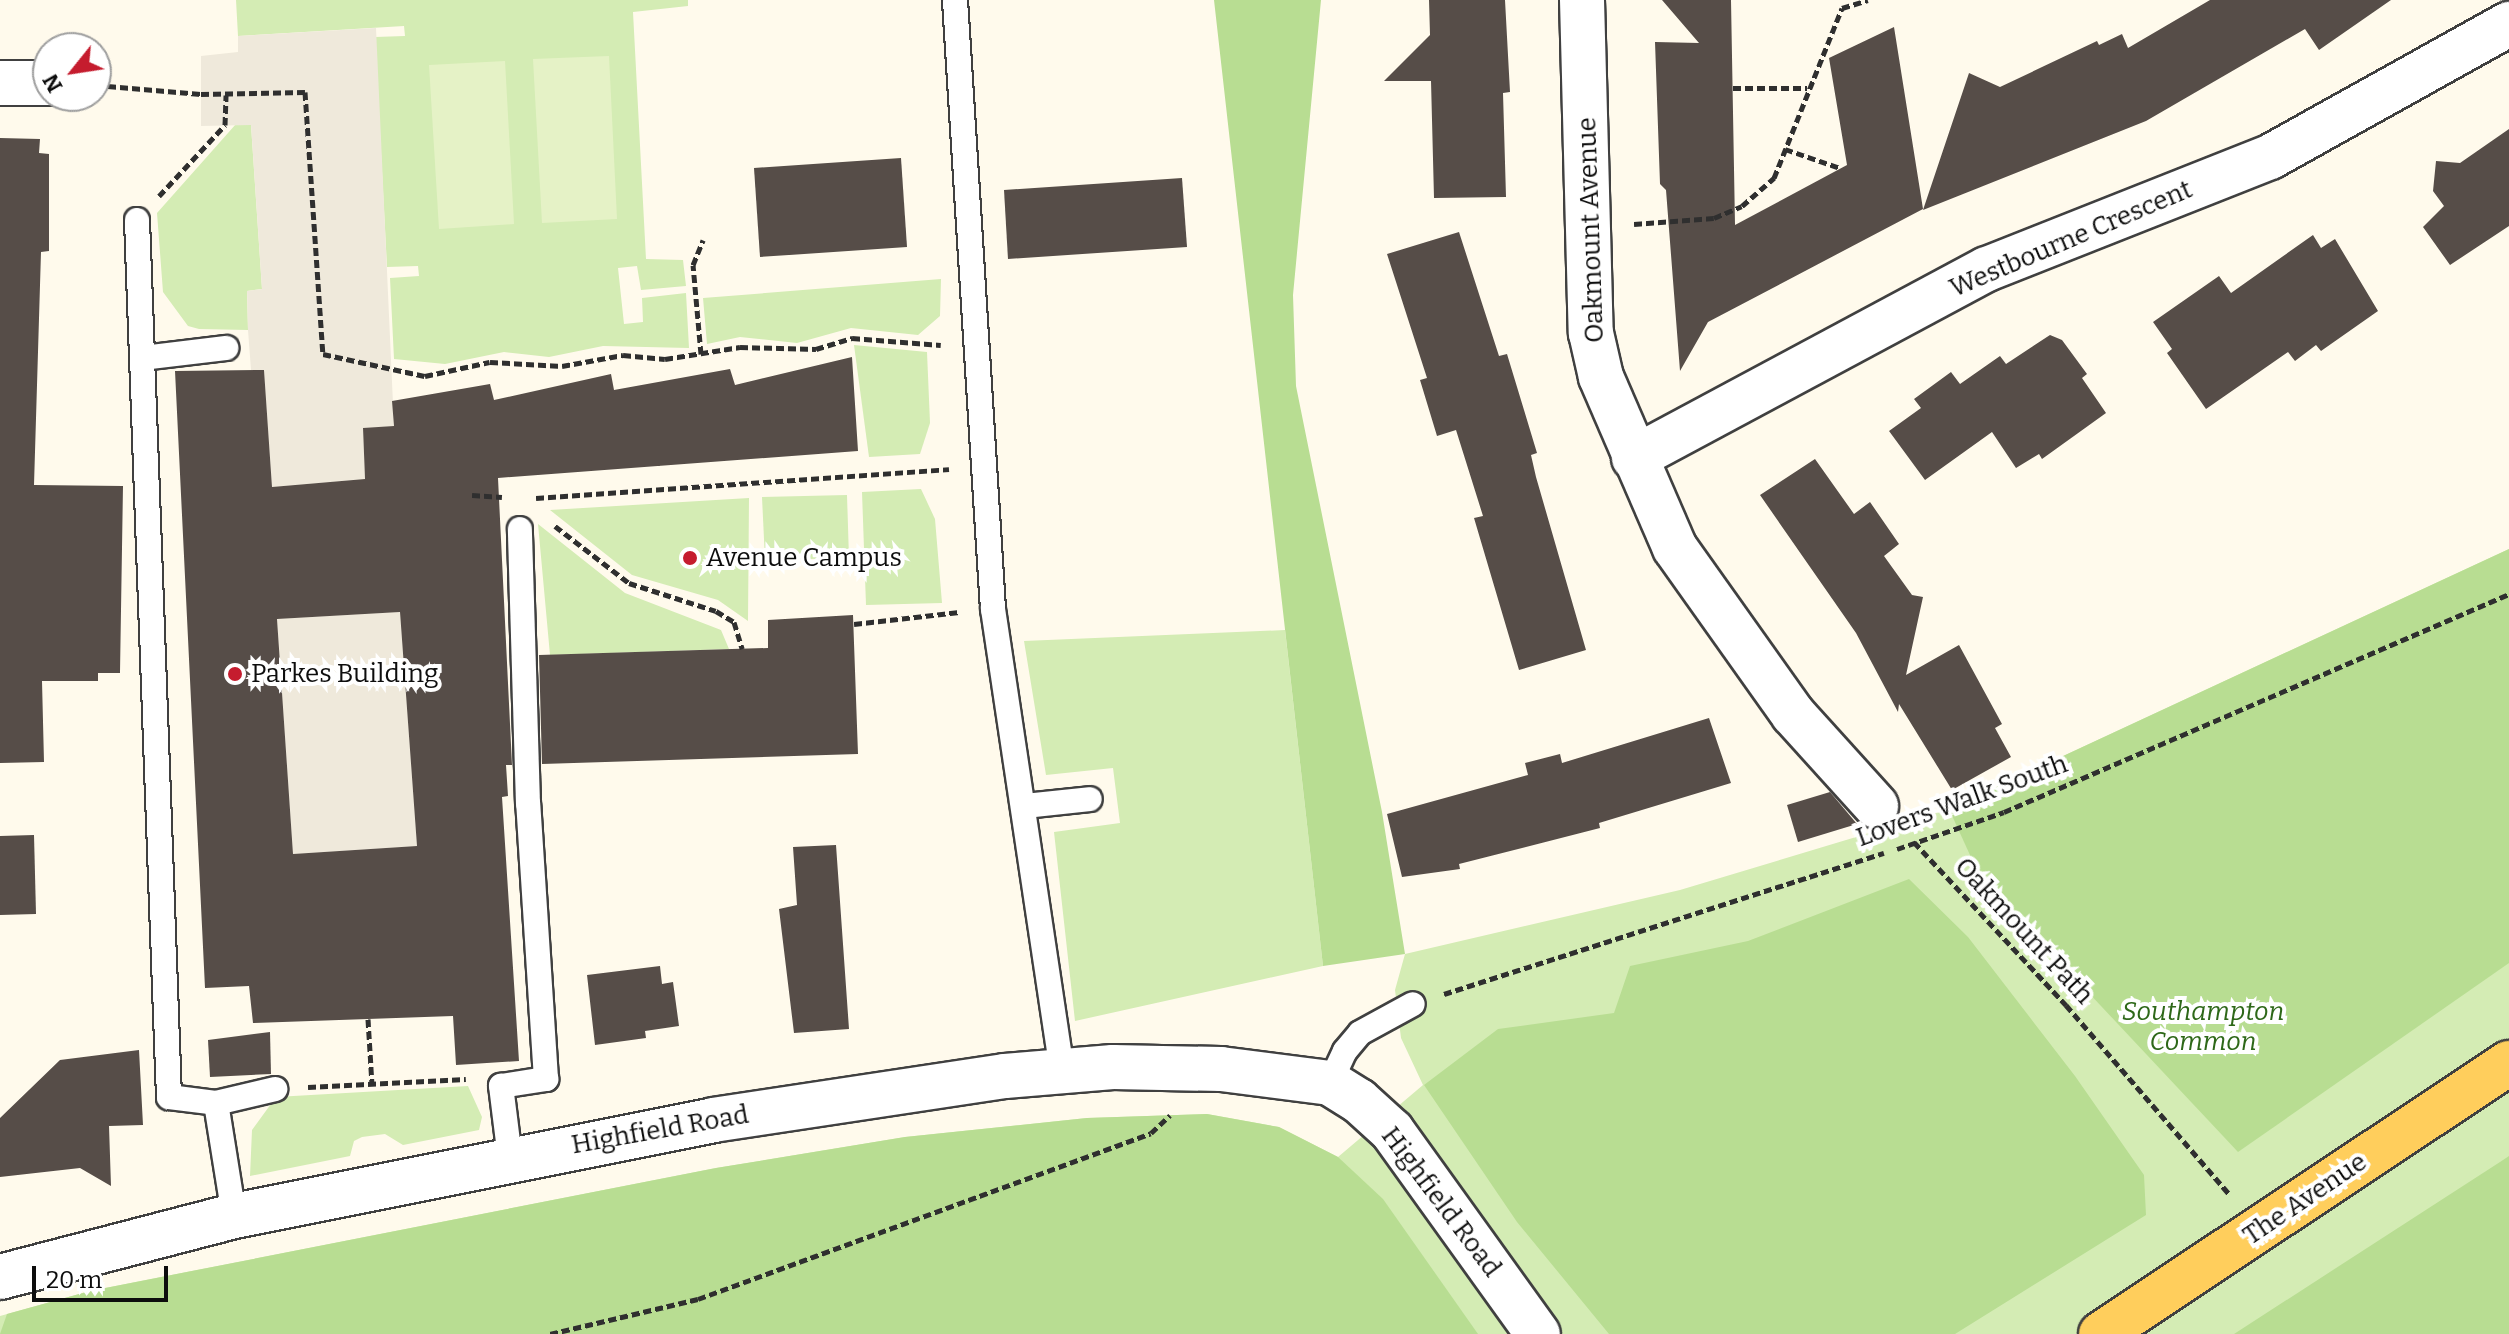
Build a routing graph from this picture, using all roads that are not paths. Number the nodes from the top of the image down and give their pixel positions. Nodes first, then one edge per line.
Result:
1 (955, 0) edge
2 (1582, 0) edge
3 (2509, 24) edge
4 (0, 83) edge
5 (32, 83) edge
6 (137, 220) road end
7 (226, 348) dead end
8 (143, 358) junction
9 (1634, 458) junction
10 (520, 529) dead end
11 (1090, 799) dead end
12 (1025, 806) junction
13 (1876, 806) dead end
14 (1413, 1004) road end
15 (2509, 1063) edge
16 (1062, 1071) junction
17 (1330, 1083) junction
18 (275, 1089) road end
19 (216, 1103) junction
20 (510, 1158) junction
21 (234, 1216) junction
22 (0, 1277) edge
23 (1538, 1334) edge
24 (2101, 1334) edge

1 - 12 lane
2 - 9 street, Oakmount Avenue
3 - 9 street, Westbourne Crescent
4 - 5 street
6 - 8 lane
7 - 8 lane
8 - 19 lane
9 - 13 street, Oakmount Avenue
10 - 20 lane
11 - 12 lane
12 - 16 lane
14 - 17 lane
15 - 24 main road, The Avenue
16 - 17 street, Highfield Road
16 - 20 street, Highfield Road
17 - 23 street, Highfield Road
18 - 19 lane
19 - 21 lane
20 - 21 street, Highfield Road
21 - 22 street, Highfield Road

